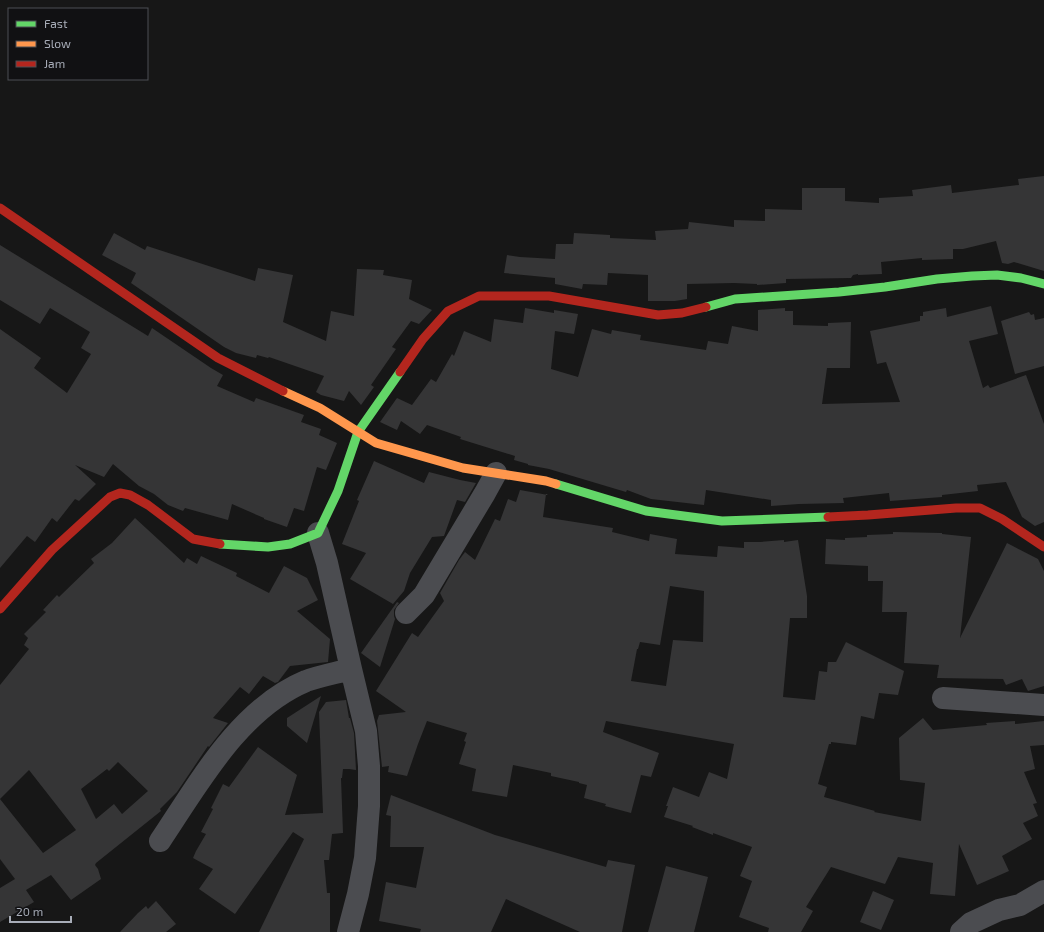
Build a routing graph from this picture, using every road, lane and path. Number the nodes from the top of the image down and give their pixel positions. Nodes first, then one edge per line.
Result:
1 (0, 208) edge
2 (1044, 284) edge
3 (358, 432) junction
4 (496, 473) junction
5 (318, 533) junction
6 (1044, 547) edge
7 (0, 608) edge
8 (406, 613) dead end
9 (351, 669) junction
10 (943, 698) dead end
11 (1044, 705) edge
12 (160, 841) dead end
13 (1044, 891) edge
14 (348, 932) edge
15 (961, 932) edge

1 - 3 street
2 - 3 street
3 - 4 street
3 - 5 street
4 - 6 street
4 - 8 street
5 - 7 street
5 - 9 street
9 - 12 street
9 - 14 street
10 - 11 street
13 - 15 street

